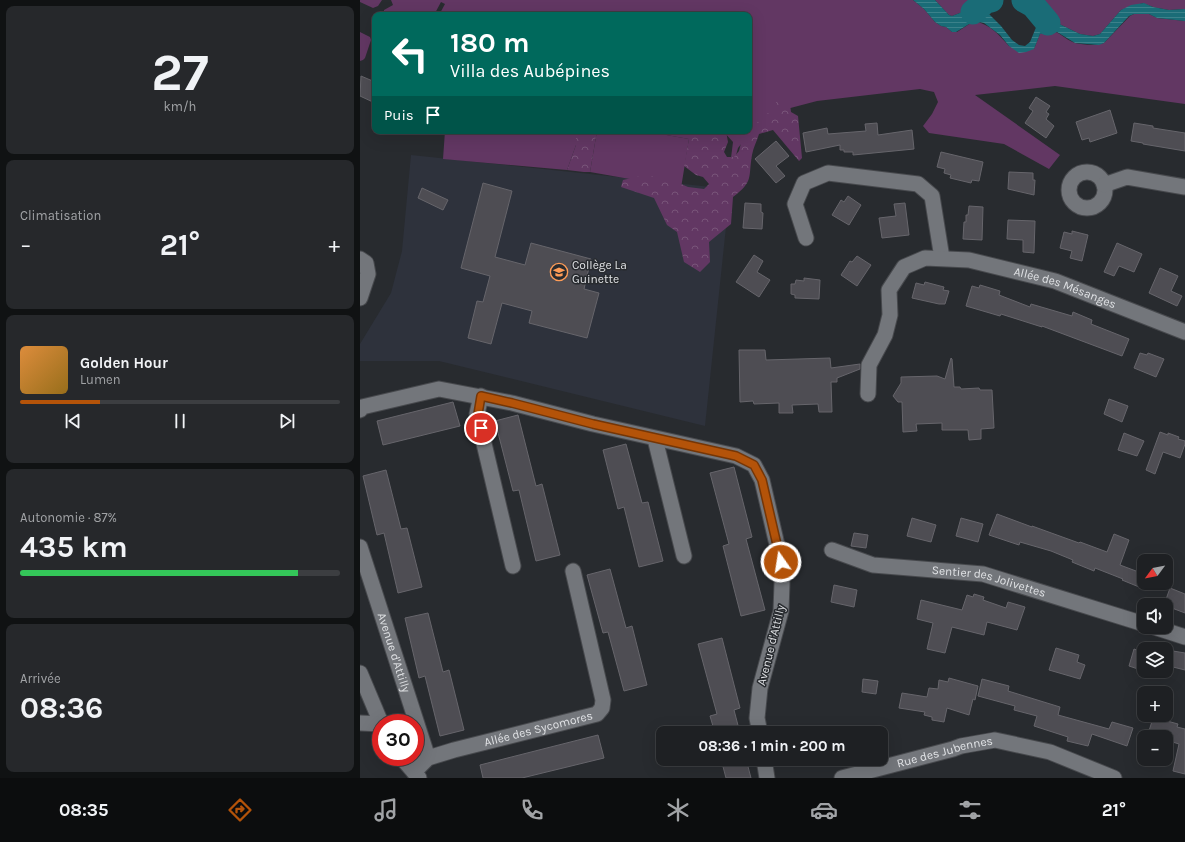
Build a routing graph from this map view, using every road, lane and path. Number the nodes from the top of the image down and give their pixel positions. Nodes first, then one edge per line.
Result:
1 (1104, 185) dead end
2 (1185, 187) edge
3 (806, 238) dead end
4 (942, 258) junction
5 (360, 259) edge
6 (360, 298) edge
7 (1185, 332) edge
8 (868, 394) dead end
9 (481, 396) junction
10 (360, 410) edge
11 (656, 439) junction
12 (360, 547) edge
13 (832, 550) dead end
14 (684, 556) dead end
15 (513, 566) dead end
16 (573, 571) dead end
17 (1137, 622) edge
18 (1173, 633) edge
19 (1185, 636) edge
20 (360, 673) edge
21 (377, 714) edge
22 (360, 723) edge
23 (372, 724) edge
24 (759, 726) edge
25 (428, 758) junction
26 (409, 766) edge
27 (765, 766) edge
28 (417, 775) edge
29 (767, 778) edge
30 (842, 778) edge
31 (1114, 778) edge

1 - 2 street
3 - 4 street
4 - 7 street, Allée des Mésanges
4 - 8 street, Allée des Mésanges
5 - 6 street
9 - 10 street, Avenue d'Attilly
9 - 11 street, Avenue d'Attilly
9 - 15 street
11 - 14 street
11 - 24 street, Avenue d'Attilly
12 - 25 street, Avenue d'Attilly
13 - 17 street, Sentier des Jolivettes
16 - 25 street, Allée des Sycomores
18 - 19 street
20 - 21 street
22 - 23 street
25 - 28 street
26 - 28 street
27 - 29 street
30 - 31 street, Rue des Jubennes

